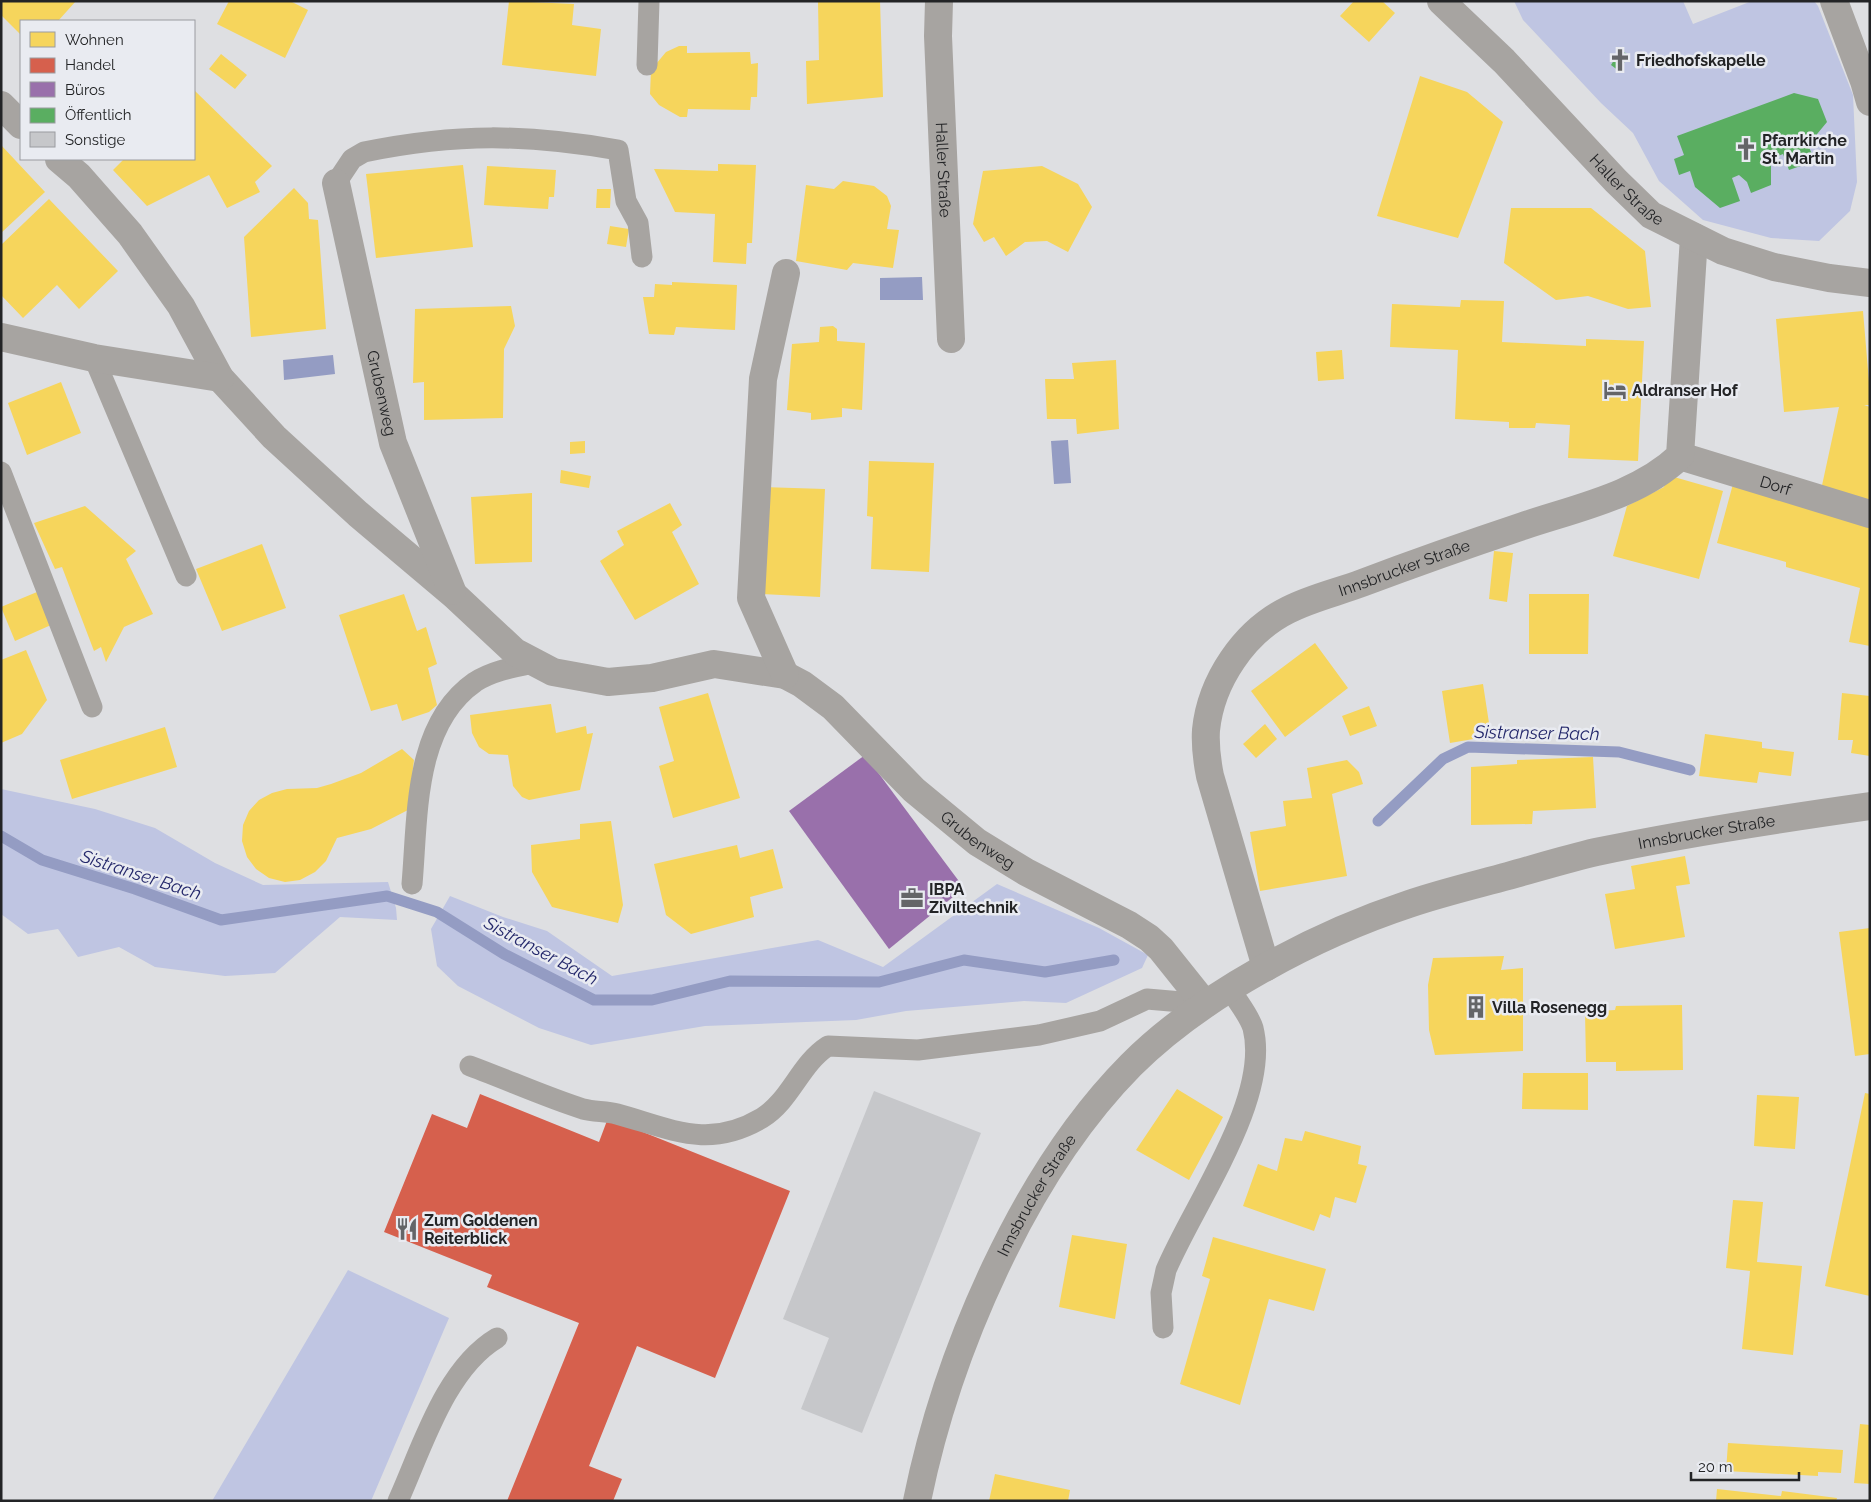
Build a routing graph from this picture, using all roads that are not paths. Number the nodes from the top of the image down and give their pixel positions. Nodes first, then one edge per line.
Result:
1 (649, 1) edge
2 (939, 1) edge
3 (1440, 1) edge
4 (1834, 1) edge
5 (647, 65) dead end
6 (1870, 102) edge
7 (1, 105) edge
8 (20, 124) edge
9 (61, 160) edge
10 (336, 183) joint
11 (1694, 237) junction
12 (642, 257) dead end
13 (786, 273) dead end
14 (1870, 283) edge
15 (1, 337) edge
16 (951, 338) dead end
17 (94, 358) junction
18 (220, 378) junction
19 (1680, 456) junction
20 (1, 472) edge
21 (1870, 514) edge
22 (186, 576) dead end
23 (454, 594) junction
24 (533, 662) junction
25 (785, 675) junction
26 (92, 707) dead end
27 (1870, 806) edge
28 (412, 884) dead end
29 (1266, 967) junction
30 (1230, 989) junction
31 (1205, 1004) junction
32 (470, 1066) dead end
33 (1164, 1328) dead end
34 (496, 1338) dead end
35 (398, 1501) edge
36 (917, 1501) edge

1 - 5 lane
2 - 16 street, Haller Straße
3 - 11 street, Haller Straße
4 - 6 street
7 - 8 street
9 - 18 street, Grubenweg
10 - 12 lane
10 - 23 street, Grubenweg
11 - 14 street, Haller Straße
11 - 19 street
13 - 25 street
15 - 17 street
17 - 18 street
17 - 22 lane
18 - 23 street, Grubenweg
19 - 21 street, Dorf
19 - 29 street, Innsbrucker Straße
20 - 26 lane
23 - 24 street, Grubenweg
24 - 25 street, Grubenweg
24 - 28 lane
25 - 31 street, Grubenweg
27 - 29 street, Innsbrucker Straße
29 - 30 street, Innsbrucker Straße
30 - 31 street, Innsbrucker Straße
30 - 33 lane
31 - 32 lane
31 - 36 street, Innsbrucker Straße
34 - 35 lane

